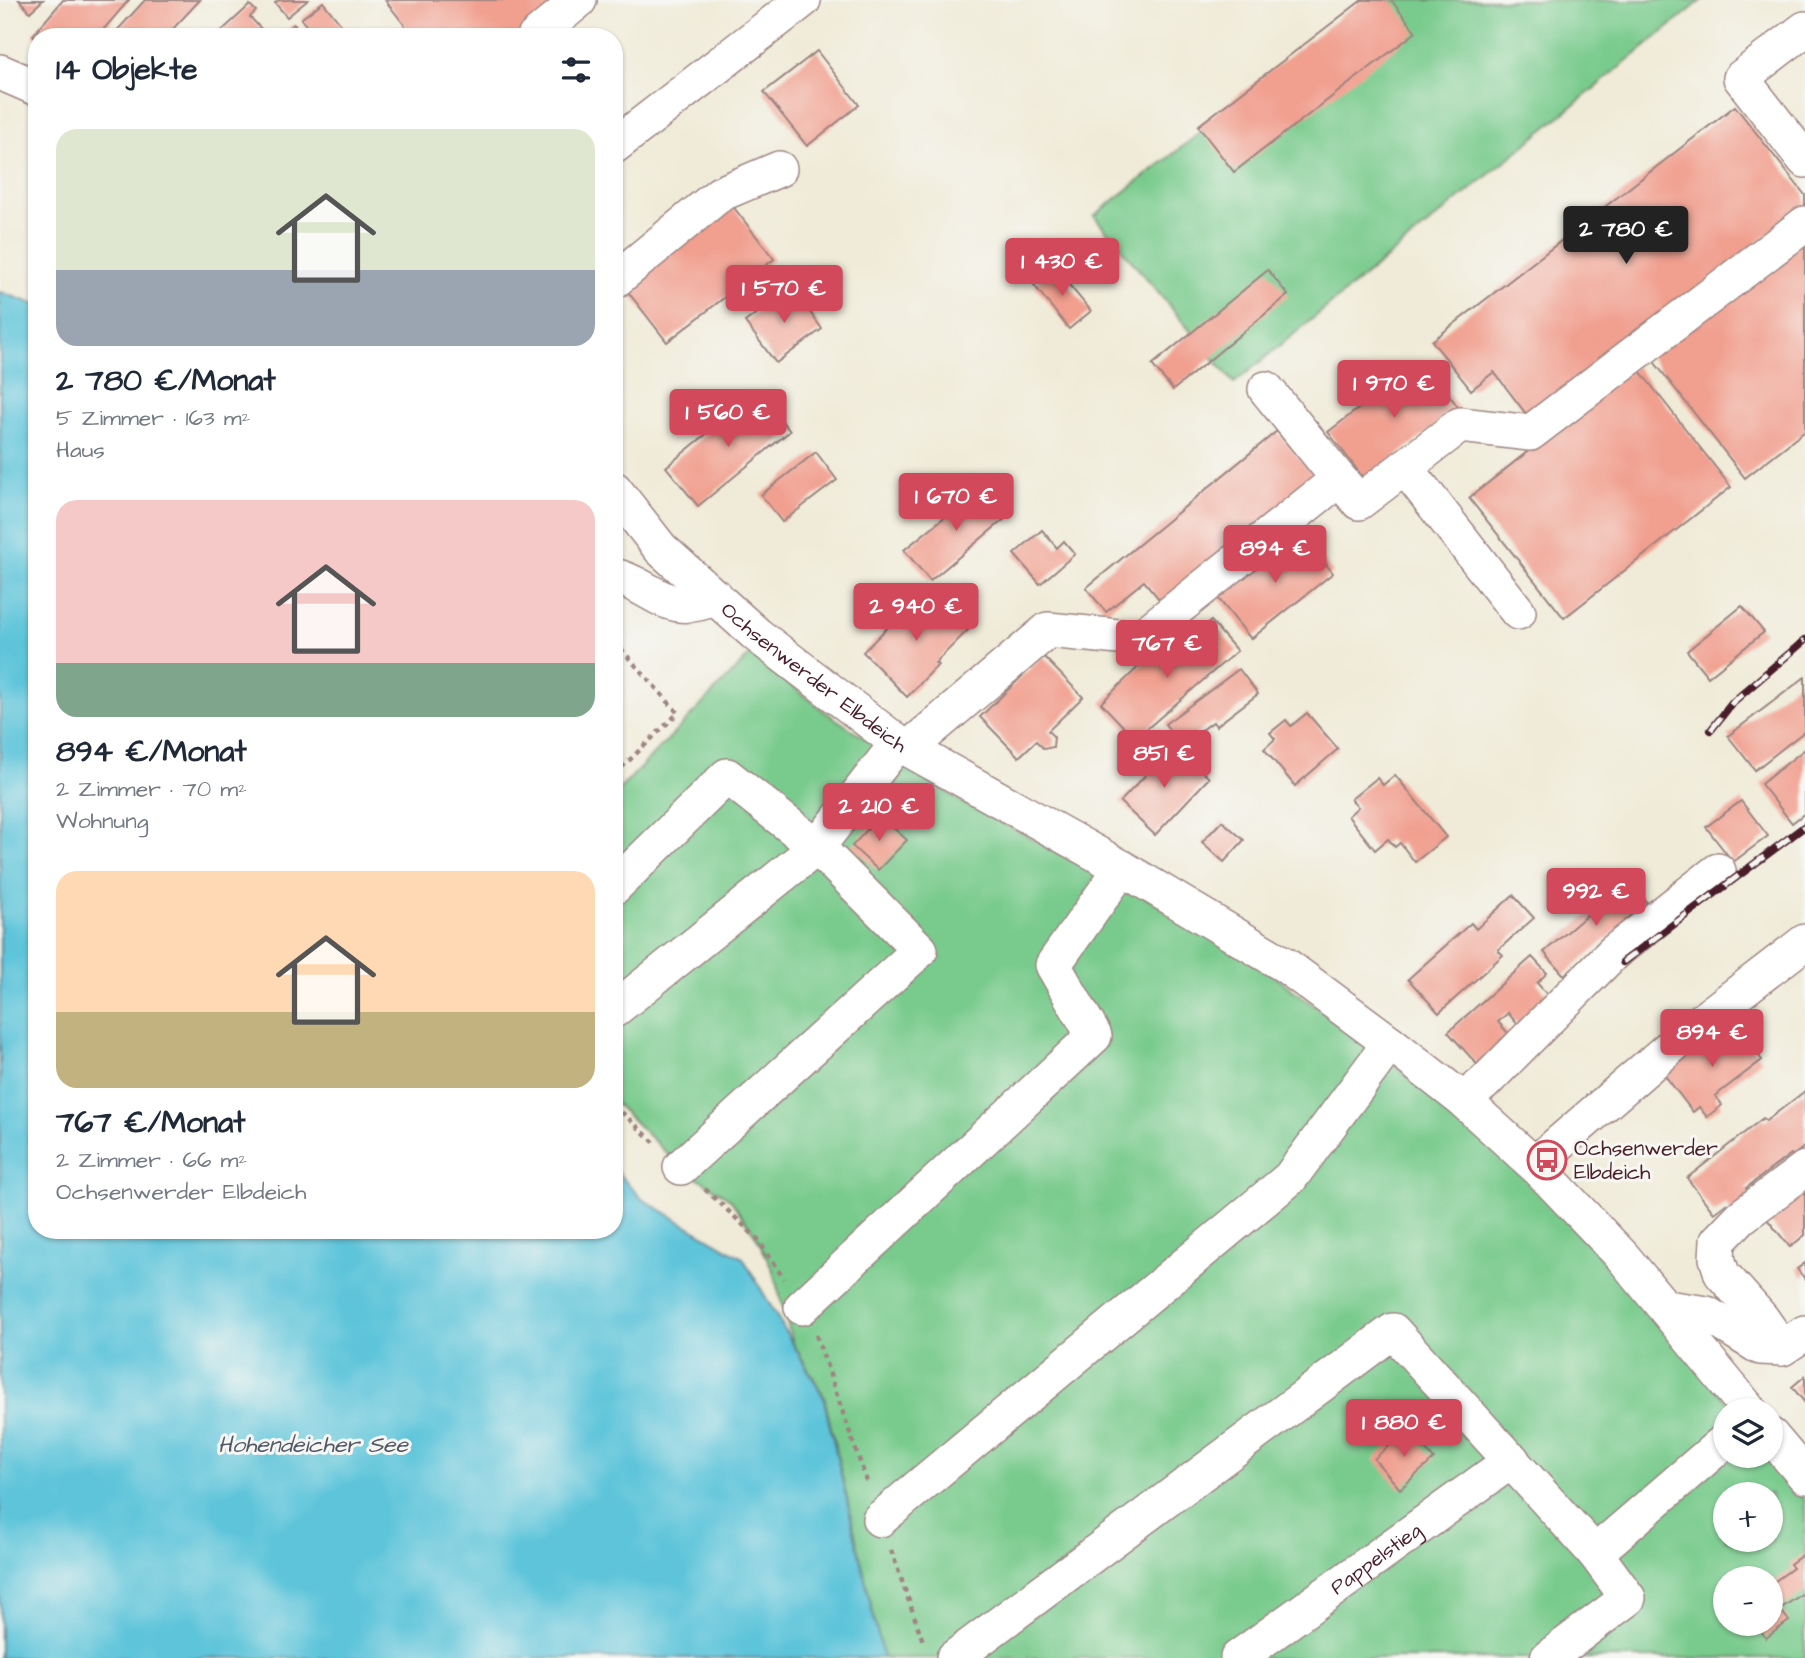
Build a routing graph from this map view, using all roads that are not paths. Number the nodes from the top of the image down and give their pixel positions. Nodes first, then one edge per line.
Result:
1 (579, 0) edge
2 (803, 0) edge
3 (546, 28) edge
4 (1805, 29) edge
5 (0, 72) edge
6 (28, 84) edge
7 (623, 139) edge
8 (1805, 160) edge
9 (779, 169) dead end
10 (1805, 224) edge
11 (623, 274) edge
12 (1266, 389) dead end
13 (1405, 467) junction
14 (1339, 479) junction
15 (623, 500) edge
16 (623, 578) edge
17 (716, 597) junction
18 (1518, 612) dead end
19 (903, 746) junction
20 (817, 847) junction
21 (1122, 868) junction
22 (1718, 871) dead end
23 (623, 878) edge
24 (1805, 942) edge
25 (623, 1003) edge
26 (1390, 1043) junction
27 (1463, 1100) junction
28 (1535, 1164) junction
29 (681, 1167) road end
30 (1805, 1169) edge
31 (802, 1307) road end
32 (1667, 1308) junction
33 (1793, 1341) edge
34 (1739, 1398) edge
35 (1783, 1450) edge
36 (1713, 1451) edge
37 (1512, 1460) junction
38 (1805, 1476) edge
39 (880, 1519) road end
40 (1595, 1553) junction
41 (939, 1653) edge
42 (1238, 1658) edge
43 (1548, 1658) edge

1 - 3 street
2 - 7 street
4 - 8 street
5 - 6 street
9 - 11 street
10 - 13 street
12 - 14 street
13 - 14 street
13 - 18 street
14 - 19 street
15 - 17 street, Ochsenwerder Elbdeich
16 - 17 street
17 - 19 street, Ochsenwerder Elbdeich
19 - 20 street
19 - 21 street, Ochsenwerder Elbdeich
20 - 23 street
20 - 25 street
20 - 29 street
21 - 26 street, Ochsenwerder Elbdeich
21 - 31 street
22 - 27 street
24 - 28 street
26 - 27 street, Ochsenwerder Elbdeich
26 - 39 street
27 - 28 street, Ochsenwerder Elbdeich
28 - 32 street, Ochsenwerder Elbdeich
30 - 33 street
32 - 33 street
32 - 34 street, Ochsenwerder Elbdeich
35 - 38 street
36 - 40 street
37 - 40 street
37 - 41 street
37 - 42 street, Pappelstieg
40 - 43 street

